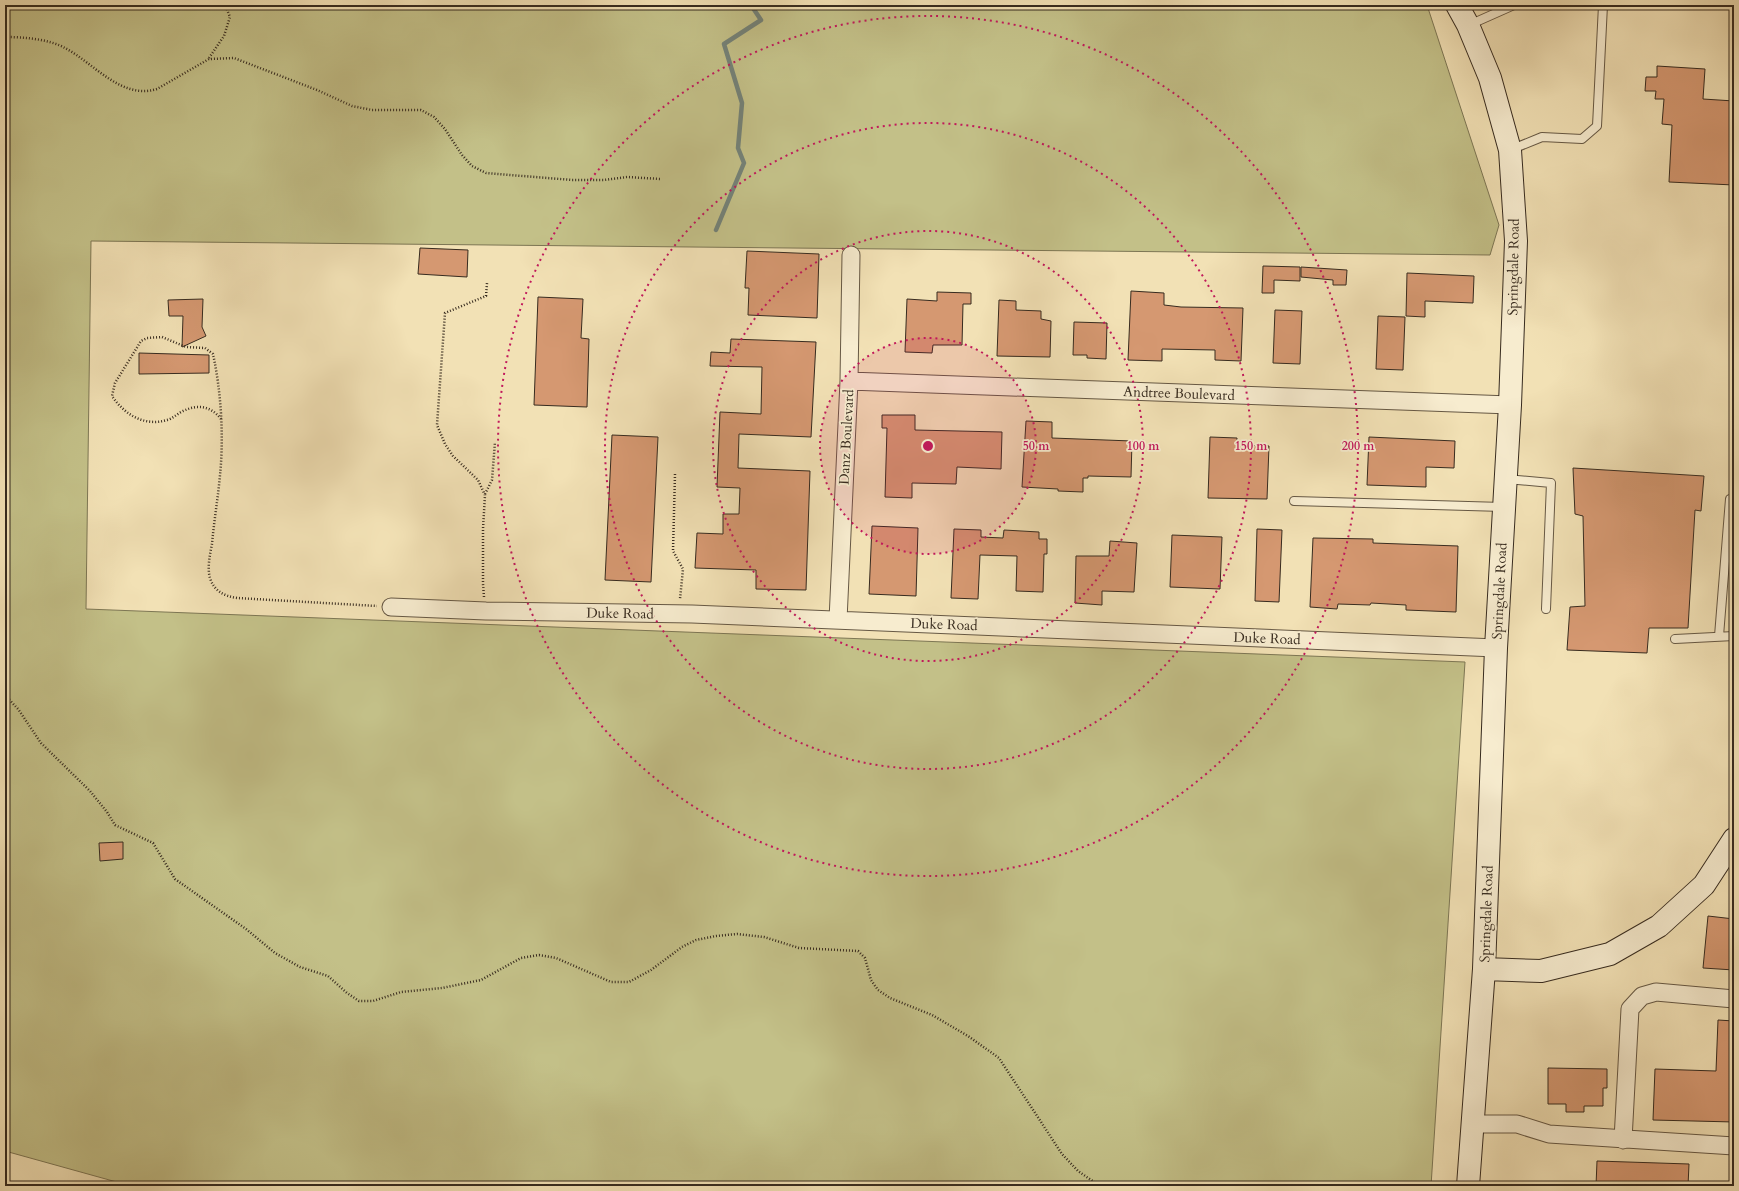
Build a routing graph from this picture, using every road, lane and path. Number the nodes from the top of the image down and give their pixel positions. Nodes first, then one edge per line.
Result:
1 (225, 5) edge
2 (1457, 5) edge
3 (1514, 5) edge
4 (1603, 5) edge
5 (1468, 25) junction
6 (5, 37) edge
7 (209, 59) junction
8 (1510, 150) junction
9 (661, 179) dead end
10 (851, 255) dead end
11 (487, 283) dead end
12 (849, 381) junction
13 (1510, 405) junction
14 (221, 419) junction
15 (495, 442) dead end
16 (675, 474) dead end
17 (1506, 479) junction
18 (485, 495) junction
19 (1734, 498) edge
20 (1294, 502) dead end
21 (1504, 507) junction
22 (391, 607) joint
23 (1546, 609) dead end
24 (486, 611) junction
25 (679, 613) junction
26 (838, 620) junction
27 (1719, 636) junction
28 (1734, 636) edge
29 (1675, 639) dead end
30 (1496, 648) junction
31 (5, 695) edge
32 (1734, 839) edge
33 (1484, 969) junction
34 (1734, 999) edge
35 (1473, 1124) junction
36 (1623, 1140) junction
37 (1734, 1146) edge
38 (1106, 1186) edge
39 (1468, 1186) edge

1 - 7 path
2 - 5 main road, Springdale Road
3 - 5 lane
4 - 8 lane
5 - 8 main road, Springdale Road
6 - 7 path
7 - 9 path
8 - 13 main road, Springdale Road
10 - 12 street, Danz Boulevard
11 - 18 path
12 - 13 street, Andtree Boulevard
12 - 26 street, Danz Boulevard
13 - 17 main road, Springdale Road
14 - 14 path
14 - 22 path
15 - 18 path
16 - 25 path
17 - 21 main road, Springdale Road
17 - 23 lane
18 - 24 path
19 - 27 lane
20 - 21 lane
21 - 30 main road, Springdale Road
22 - 24 street, Duke Road
24 - 25 street, Duke Road
25 - 26 street, Duke Road
26 - 30 street, Duke Road
27 - 28 lane
27 - 29 lane
30 - 33 main road, Springdale Road
31 - 38 path
32 - 33 main road
33 - 35 main road, Springdale Road
34 - 36 street
35 - 36 street
35 - 39 main road, Springdale Road
36 - 37 street

